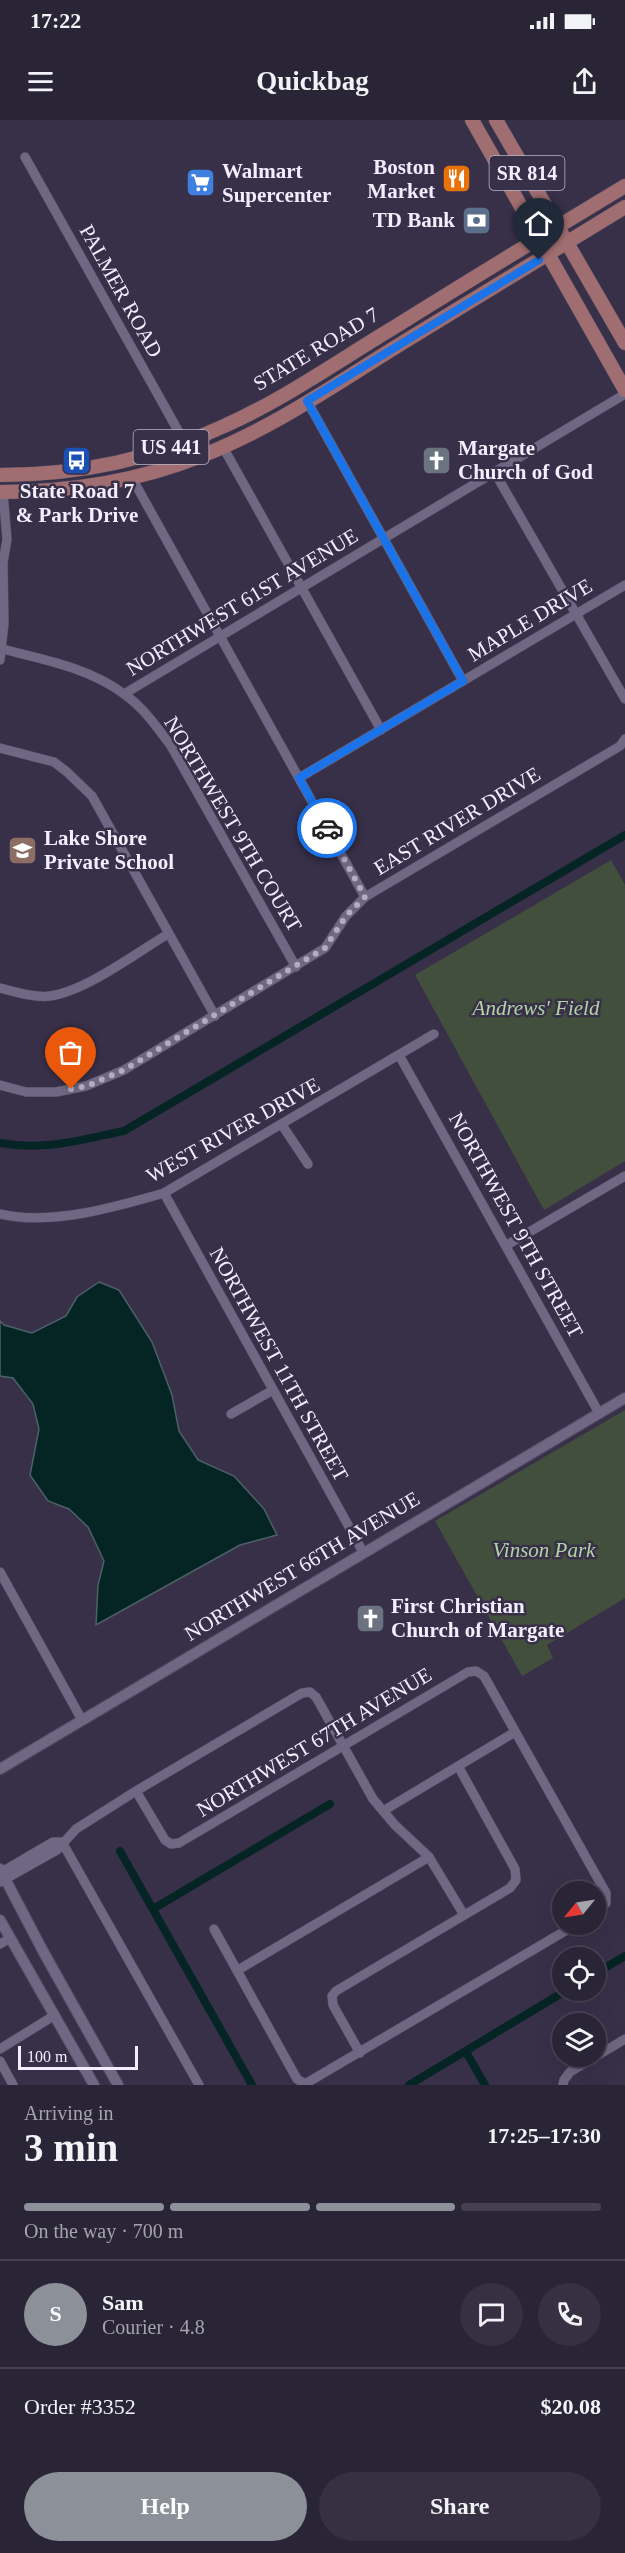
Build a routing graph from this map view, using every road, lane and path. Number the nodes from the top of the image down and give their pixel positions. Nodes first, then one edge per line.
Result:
1 (472, 120) edge
2 (496, 120) edge
3 (25, 157) dead end
4 (625, 186) edge
5 (625, 207) edge
6 (558, 227) junction
7 (540, 238) junction
8 (567, 243) junction
9 (548, 254) junction
10 (625, 343) edge
11 (326, 368) junction
12 (301, 383) junction
13 (625, 392) edge
14 (307, 401) junction
15 (278, 418) junction
16 (185, 443) junction
17 (223, 447) junction
18 (161, 470) junction
19 (495, 473) junction
20 (47, 474) junction
21 (0, 475) edge
22 (132, 478) junction
23 (1, 492) edge
24 (384, 538) junction
25 (625, 585) edge
26 (302, 588) junction
27 (576, 613) junction
28 (220, 636) junction
29 (2, 649) junction
30 (0, 660) edge
31 (463, 681) junction
32 (124, 694) junction
33 (625, 699) edge
34 (381, 730) junction
35 (625, 739) edge
36 (0, 748) edge
37 (299, 778) junction
38 (365, 897) junction
39 (168, 934) junction
40 (296, 967) junction
41 (0, 988) edge
42 (215, 1016) junction
43 (434, 1034) dead end
44 (399, 1055) junction
45 (0, 1085) edge
46 (282, 1125) junction
47 (308, 1164) dead end
48 (625, 1176) edge
49 (164, 1193) junction
50 (0, 1214) edge
51 (507, 1245) junction
52 (273, 1390) junction
53 (625, 1398) edge
54 (599, 1413) junction
55 (231, 1414) dead end
56 (363, 1552) junction
57 (0, 1572) edge
58 (82, 1720) junction
59 (515, 1732) junction
60 (343, 1747) junction
61 (458, 1766) junction
62 (0, 1769) edge
63 (136, 1791) junction
64 (383, 1810) junction
65 (62, 1842) junction
66 (429, 1857) junction
67 (2, 1875) edge
68 (599, 1881) edge
69 (464, 1915) junction
70 (0, 1920) edge
71 (214, 1929) dead end
72 (558, 1935) edge
73 (5, 1941) edge
74 (238, 1970) junction
75 (55, 2015) junction
76 (625, 2039) edge
77 (0, 2049) edge
78 (360, 2053) junction
79 (0, 2061) edge
80 (563, 2083) edge
81 (304, 2084) edge
82 (13, 2085) edge
83 (94, 2085) edge
84 (118, 2085) edge
85 (199, 2085) edge

1 - 7 main road, SR 814
2 - 6 main road, SR 814
3 - 16 street, PALMER ROAD
4 - 6 main road, STATE ROAD 7 / US 441
5 - 8 main road, STATE ROAD 7 / US 441
6 - 7 main road, STATE ROAD 7 / US 441
6 - 8 main road, SR 814
7 - 9 main road, SR 814
7 - 11 main road, STATE ROAD 7 / US 441
8 - 9 main road, STATE ROAD 7 / US 441
8 - 10 main road
9 - 13 main road
9 - 14 main road, STATE ROAD 7 / US 441
11 - 12 main road, STATE ROAD 7 / US 441
11 - 14 main road
12 - 15 main road
12 - 16 main road, STATE ROAD 7 / US 441
13 - 19 street, NORTHWEST 61ST AVENUE
14 - 15 main road, STATE ROAD 7 / US 441
14 - 24 street
15 - 17 main road, STATE ROAD 7 / US 441
16 - 18 main road
16 - 20 main road, STATE ROAD 7 / US 441
17 - 18 main road, STATE ROAD 7 / US 441
17 - 26 street
18 - 22 main road, STATE ROAD 7 / US 441
19 - 24 street, NORTHWEST 61ST AVENUE
19 - 27 street
20 - 21 main road, STATE ROAD 7 / US 441
20 - 23 main road
22 - 23 main road, STATE ROAD 7 / US 441
22 - 28 street
23 - 29 street
24 - 26 street, NORTHWEST 61ST AVENUE
24 - 31 street
25 - 27 street, MAPLE DRIVE
26 - 28 street, NORTHWEST 61ST AVENUE
26 - 34 street
27 - 31 street, MAPLE DRIVE
27 - 33 street
28 - 32 street, NORTHWEST 61ST AVENUE
28 - 37 street
29 - 30 street
29 - 32 street, NORTHWEST 9TH COURT
31 - 34 street, MAPLE DRIVE
32 - 40 street, NORTHWEST 9TH COURT
34 - 37 street, MAPLE DRIVE
35 - 38 street, EAST RIVER DRIVE
36 - 39 street
37 - 38 street
38 - 40 street, EAST RIVER DRIVE
39 - 41 street
39 - 42 street
40 - 42 street, EAST RIVER DRIVE
42 - 45 street, EAST RIVER DRIVE
43 - 44 street, WEST RIVER DRIVE
44 - 46 street, WEST RIVER DRIVE
44 - 51 street, NORTHWEST 9TH STREET
46 - 47 street
46 - 49 street, WEST RIVER DRIVE
48 - 51 street
49 - 50 street, WEST RIVER DRIVE
49 - 52 street, NORTHWEST 11TH STREET
51 - 54 street, NORTHWEST 9TH STREET
52 - 55 street
52 - 56 street, NORTHWEST 11TH STREET
53 - 54 street, NORTHWEST 66TH AVENUE
54 - 56 street, NORTHWEST 66TH AVENUE
56 - 58 street, NORTHWEST 66TH AVENUE
57 - 58 street
58 - 62 street, NORTHWEST 66TH AVENUE
59 - 60 street, NORTHWEST 67TH AVENUE
59 - 61 street
59 - 68 street
60 - 63 street, NORTHWEST 67TH AVENUE
60 - 63 street
60 - 64 street
61 - 64 street
61 - 69 street
63 - 65 street
64 - 66 street
65 - 67 street
65 - 85 street
66 - 69 street
66 - 74 street
67 - 84 street
69 - 78 street
70 - 73 street
71 - 74 street
72 - 78 street
73 - 75 street
74 - 81 street
75 - 77 street
75 - 83 street
76 - 80 street
78 - 81 street
79 - 82 street

